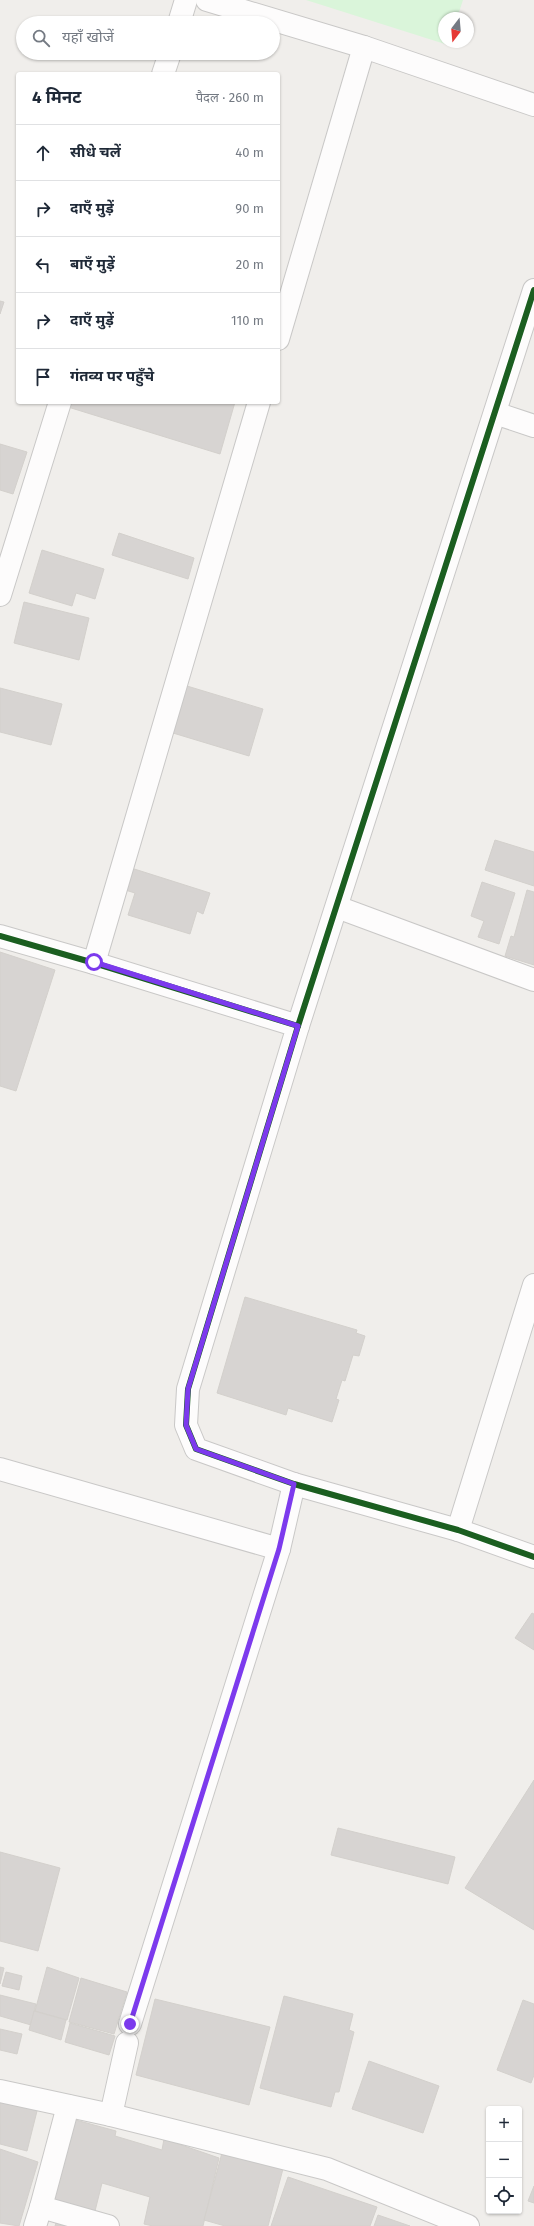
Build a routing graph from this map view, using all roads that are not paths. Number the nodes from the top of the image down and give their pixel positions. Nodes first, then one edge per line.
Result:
1 (186, 0) edge
2 (207, 0) edge
3 (181, 16) edge
4 (260, 16) edge
5 (280, 22) edge
6 (364, 47) junction
7 (168, 60) edge
8 (164, 72) edge
9 (534, 105) edge
10 (534, 290) edge
11 (280, 332) edge
12 (59, 404) edge
13 (258, 404) edge
14 (495, 414) junction
15 (534, 426) edge
16 (0, 595) edge
17 (337, 907) junction
18 (0, 936) edge
19 (94, 962) junction
20 (534, 980) edge
21 (298, 1026) junction
22 (534, 1285) edge
23 (0, 1469) edge
24 (294, 1484) junction
25 (458, 1530) junction
26 (279, 1549) junction
27 (534, 1557) edge
28 (0, 2091) edge
29 (68, 2106) junction
30 (111, 2114) junction
31 (38, 2217) edge
32 (108, 2226) edge
33 (468, 2226) edge

1 - 3 street
2 - 4 street
5 - 6 street
6 - 9 street
6 - 11 street
7 - 8 street
10 - 14 street
12 - 16 street
13 - 19 street
14 - 15 street
14 - 17 street
17 - 20 street
17 - 21 street
18 - 19 street
19 - 21 street
21 - 24 street
22 - 25 street
23 - 26 street
24 - 25 street
24 - 26 street
25 - 27 street
26 - 30 street
28 - 29 street
29 - 30 street
29 - 31 street
30 - 33 street
31 - 32 street

